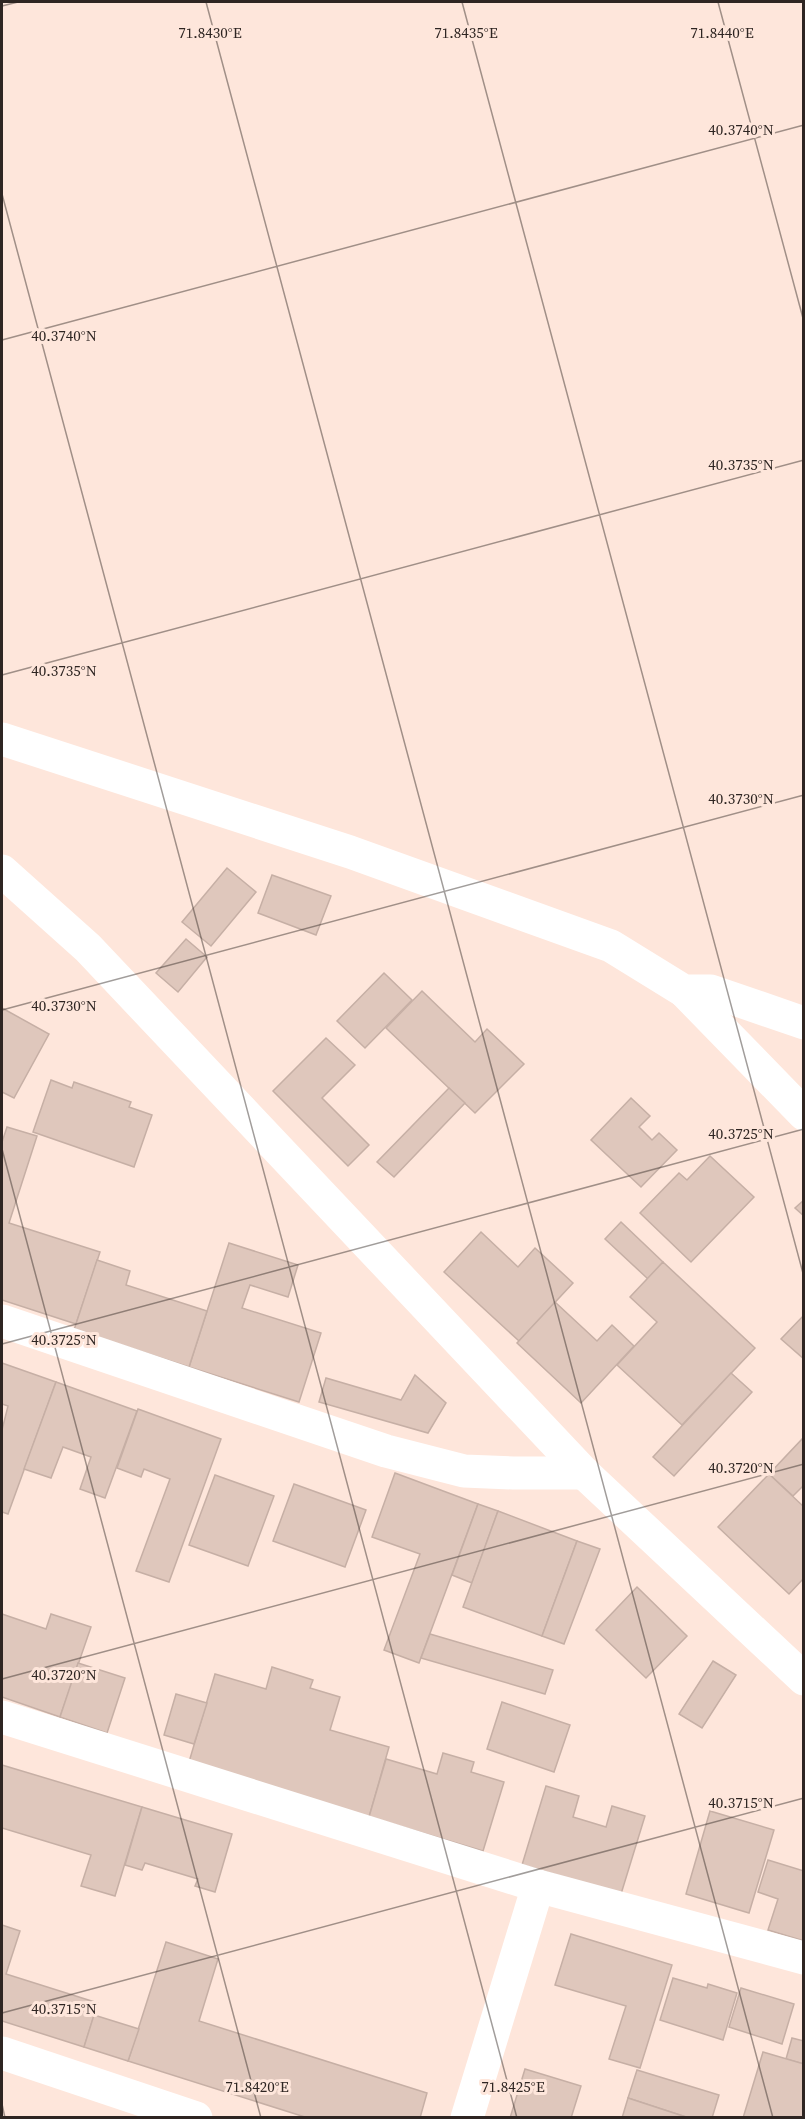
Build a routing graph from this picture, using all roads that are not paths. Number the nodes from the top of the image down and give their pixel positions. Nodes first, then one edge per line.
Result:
1 (2, 739) edge
2 (2, 871) edge
3 (684, 991) junction
4 (804, 1023) edge
5 (804, 1114) edge
6 (2, 1322) edge
7 (584, 1473) junction
8 (804, 1679) edge
9 (2, 1717) edge
10 (538, 1886) junction
11 (804, 1958) edge
12 (2, 2053) edge
13 (196, 2118) edge
14 (467, 2118) edge

1 - 3 street
2 - 7 street
3 - 4 street
3 - 5 street
6 - 7 street
7 - 8 street
9 - 10 street
10 - 11 street
10 - 14 street
12 - 13 street

